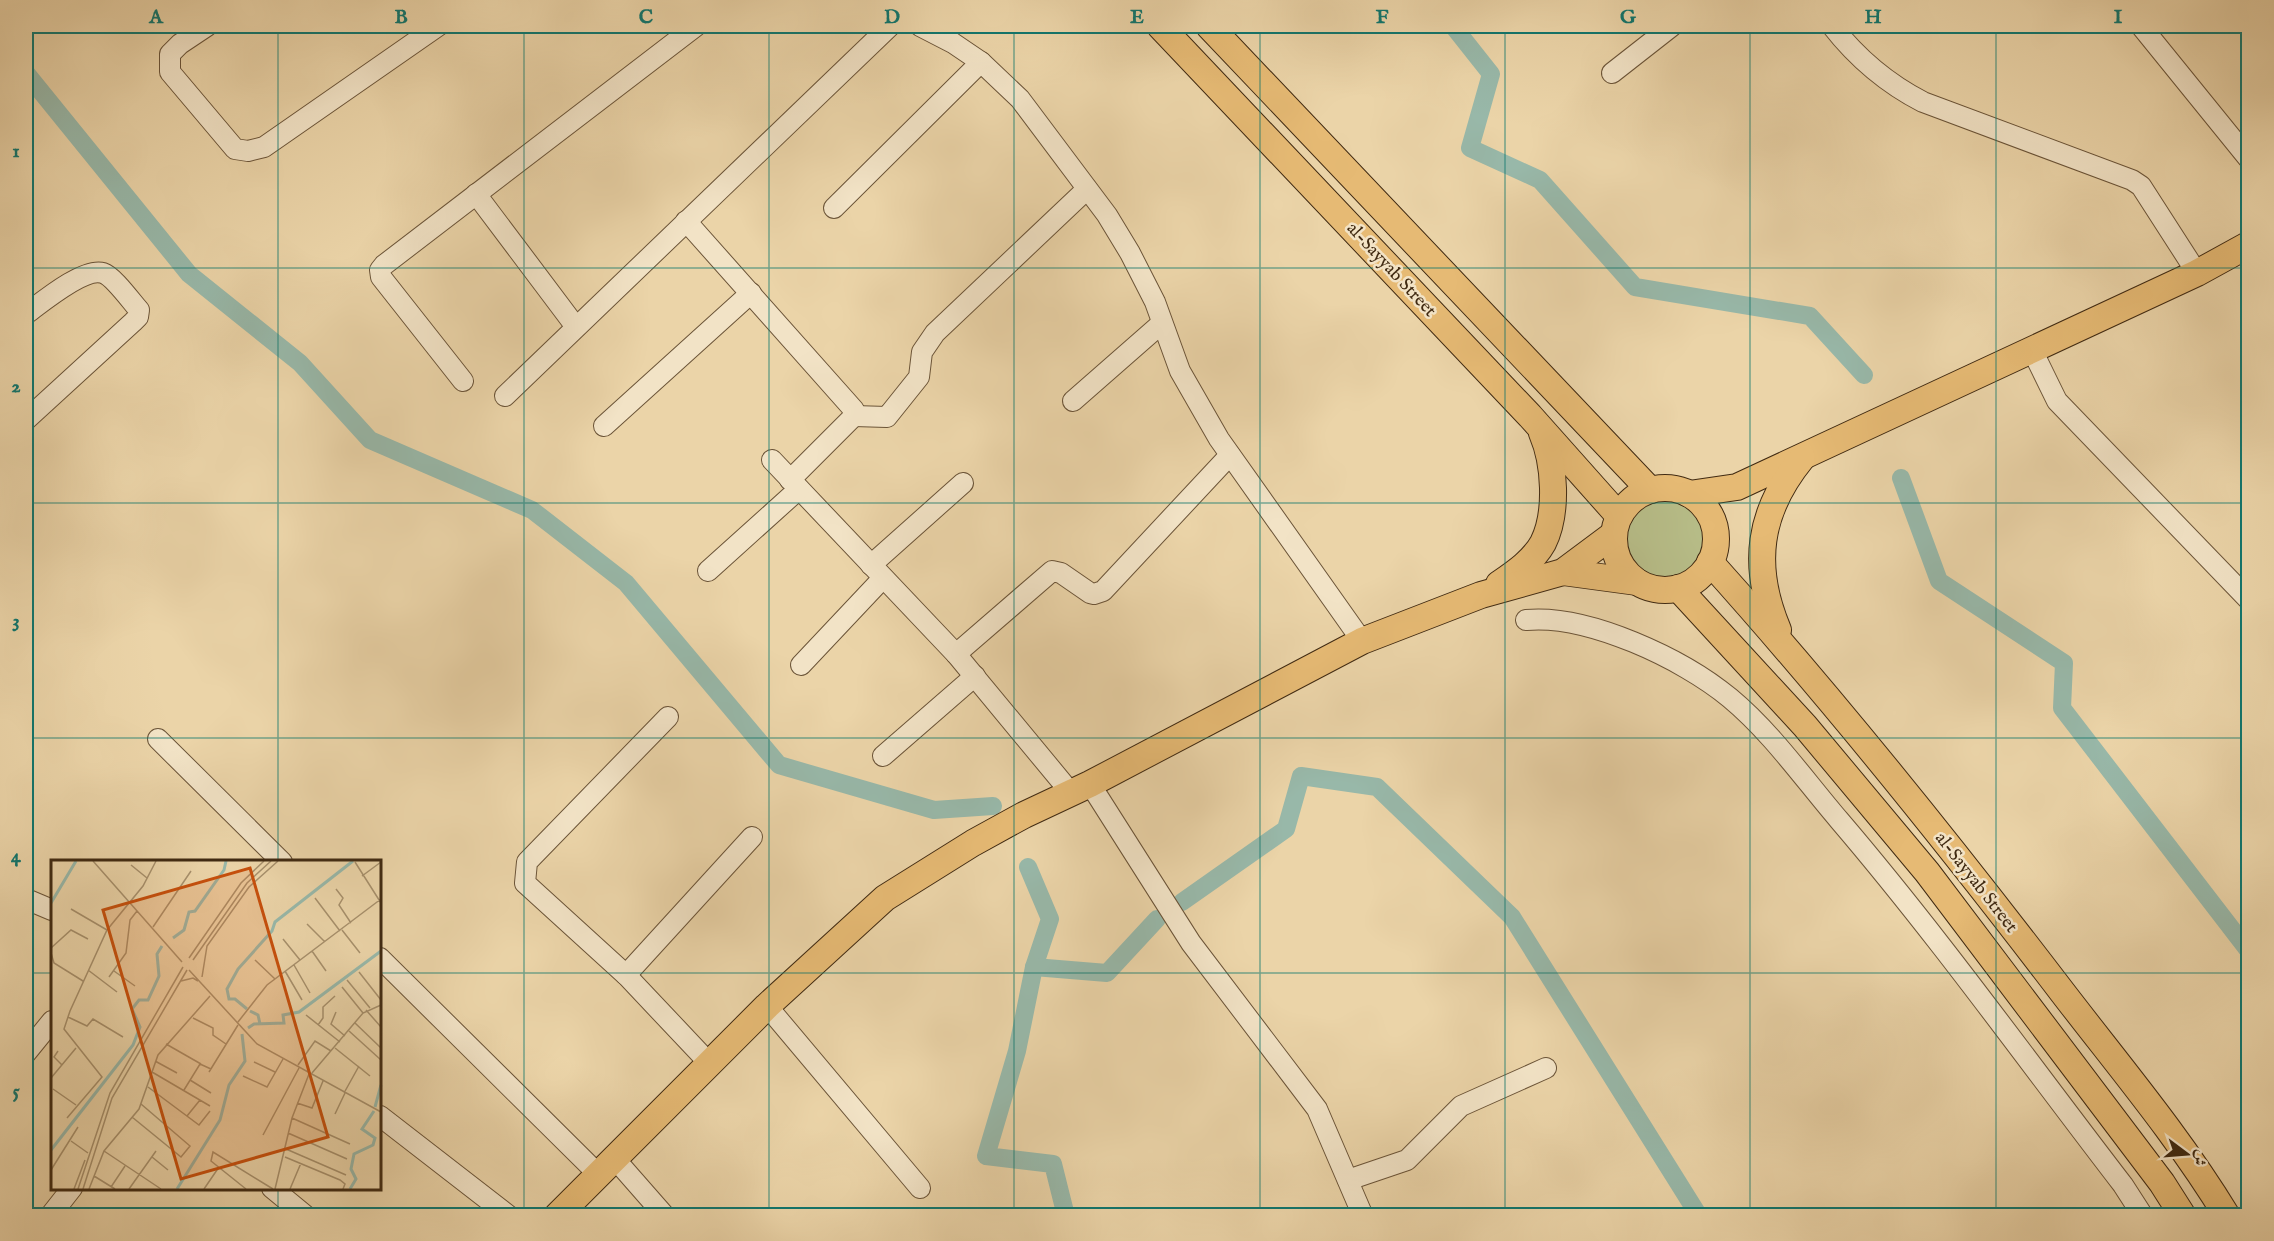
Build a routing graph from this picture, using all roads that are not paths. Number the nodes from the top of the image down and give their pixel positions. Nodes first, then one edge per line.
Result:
1 (207, 26) edge
2 (438, 26) edge
3 (696, 26) edge
4 (890, 26) edge
5 (920, 26) edge
6 (1160, 26) edge
7 (1209, 26) edge
8 (1672, 26) edge
9 (1832, 26) edge
10 (2141, 26) edge
11 (981, 62) junction
12 (1612, 73) dead end
13 (2248, 158) edge
14 (1087, 189) junction
15 (476, 194) junction
16 (834, 208) dead end
17 (686, 221) junction
18 (2248, 245) edge
19 (2197, 273) junction
20 (750, 293) junction
21 (26, 314) edge
22 (1162, 323) junction
23 (576, 327) junction
24 (2032, 350) junction
25 (463, 381) dead end
26 (505, 396) dead end
27 (1073, 401) dead end
28 (854, 416) junction
29 (26, 420) edge
30 (604, 426) dead end
31 (1539, 427) junction
32 (1230, 454) junction
33 (1804, 456) junction
34 (772, 460) dead end
35 (963, 483) dead end
36 (795, 485) junction
37 (1737, 487) junction
38 (1650, 490) junction
39 (1689, 494) junction
40 (1616, 525) junction
41 (1713, 525) junction
42 (1710, 562) junction
43 (708, 571) dead end
44 (877, 572) junction
45 (1563, 572) junction
46 (1637, 582) junction
47 (1678, 588) junction
48 (1481, 595) junction
49 (2248, 599) edge
50 (1526, 620) dead end
51 (1362, 641) junction
52 (956, 654) junction
53 (1794, 656) junction
54 (801, 665) dead end
55 (975, 676) junction
56 (668, 717) dead end
57 (158, 739) dead end
58 (883, 756) dead end
59 (1081, 789) junction
60 (752, 837) dead end
61 (281, 860) edge
62 (26, 899) edge
63 (51, 910) edge
64 (381, 959) edge
65 (626, 975) junction
66 (767, 1006) junction
67 (51, 1022) edge
68 (26, 1053) edge
69 (710, 1064) junction
70 (1546, 1068) dead end
71 (381, 1117) edge
72 (607, 1167) junction
73 (1348, 1180) junction
74 (920, 1188) dead end
75 (70, 1190) edge
76 (275, 1190) edge
77 (50, 1215) edge
78 (306, 1215) edge
79 (509, 1215) edge
80 (558, 1215) edge
81 (665, 1215) edge
82 (1363, 1215) edge
83 (2143, 1215) edge
84 (2183, 1215) edge
85 (2227, 1215) edge

1 - 2 street
3 - 15 street
4 - 17 street
5 - 11 street
6 - 31 main road, al-Sayyab Street
7 - 38 main road, al-Sayyab Street
8 - 12 street
9 - 19 street
10 - 13 street
11 - 14 street
11 - 16 street
14 - 22 street
14 - 28 street
15 - 23 street
15 - 25 street
17 - 20 street
17 - 23 street
18 - 19 main road
19 - 24 main road
20 - 28 street
20 - 30 street
21 - 29 street
22 - 27 street
22 - 32 street
23 - 26 street
24 - 33 main road
24 - 49 street
28 - 36 street
31 - 40 main road, al-Sayyab Street
31 - 48 main road
32 - 51 street
32 - 52 street
33 - 37 main road
33 - 53 main road
34 - 36 street
35 - 44 street
36 - 43 street
36 - 44 street
37 - 39 main road
37 - 41 main road
38 - 39 main road
38 - 40 main road
39 - 41 main road
40 - 45 main road
40 - 46 main road
41 - 42 main road
42 - 47 main road
42 - 53 main road, al-Sayyab Street
44 - 52 street
44 - 54 street
45 - 46 main road
45 - 48 main road
46 - 47 main road
47 - 84 main road, al-Sayyab Street
48 - 51 main road
50 - 83 street
51 - 59 main road
52 - 55 street
53 - 85 main road, al-Sayyab Street
55 - 58 street
55 - 59 street
56 - 65 street
57 - 61 street
59 - 66 main road
59 - 73 street
60 - 65 street
62 - 63 street
64 - 72 street
65 - 69 street
66 - 69 main road
66 - 74 street
67 - 68 street
69 - 72 main road
70 - 73 street
71 - 79 street
72 - 80 main road
72 - 81 street
73 - 82 street
75 - 77 street
76 - 78 street

